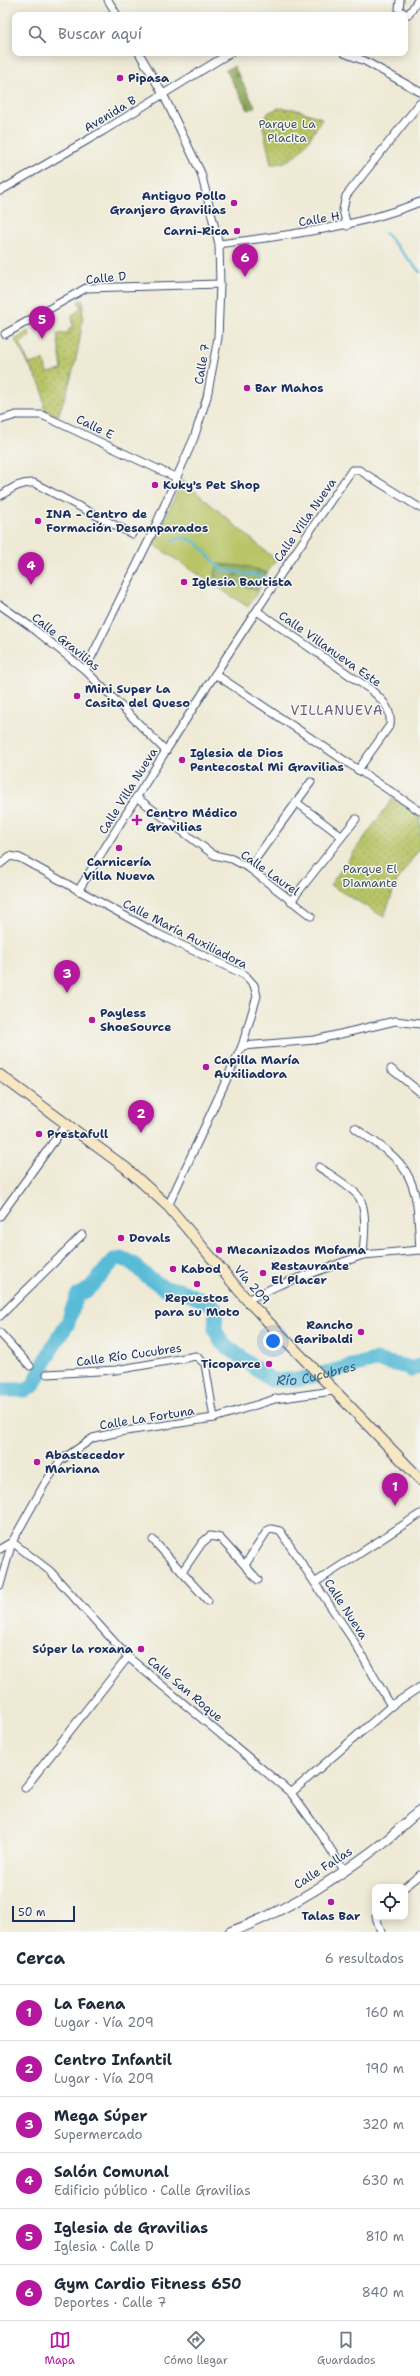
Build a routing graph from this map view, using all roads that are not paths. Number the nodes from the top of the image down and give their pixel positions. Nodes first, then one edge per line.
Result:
1 (108, 0) edge
2 (400, 0) edge
3 (418, 0) edge
4 (115, 12) edge
5 (403, 12) edge
6 (408, 14) edge
7 (141, 56) edge
8 (225, 56) edge
9 (352, 56) edge
10 (420, 92) edge
11 (164, 94) junction
12 (420, 103) edge
13 (0, 191) edge
14 (420, 202) edge
15 (347, 226) junction
16 (219, 244) junction
17 (220, 284) junction
18 (5, 334) dead end
19 (0, 420) edge
20 (177, 478) junction
21 (0, 496) edge
22 (420, 508) edge
23 (132, 534) dead end
24 (0, 605) edge
25 (257, 611) junction
26 (85, 670) junction
27 (215, 674) junction
28 (166, 751) junction
29 (358, 770) junction
30 (311, 782) dead end
31 (136, 797) junction
32 (296, 802) junction
33 (419, 807) edge
34 (356, 819) dead end
35 (341, 836) junction
36 (0, 864) edge
37 (249, 868) junction
38 (78, 891) junction
39 (291, 901) junction
40 (311, 916) dead end
41 (420, 1024) edge
42 (242, 1046) junction
43 (391, 1069) dead end
44 (0, 1075) edge
45 (420, 1092) edge
46 (67, 1123) junction
47 (355, 1128) dead end
48 (319, 1167) dead end
49 (168, 1206) junction
50 (0, 1216) edge
51 (82, 1235) dead end
52 (420, 1250) edge
53 (364, 1256) junction
54 (247, 1300) junction
55 (0, 1316) edge
56 (0, 1334) edge
57 (30, 1366) dead end
58 (47, 1374) dead end
59 (330, 1388) junction
60 (214, 1418) junction
61 (420, 1479) edge
62 (420, 1514) edge
63 (153, 1540) dead end
64 (12, 1542) junction
65 (0, 1549) edge
66 (245, 1565) junction
67 (182, 1572) junction
68 (258, 1580) dead end
69 (316, 1582) junction
70 (0, 1585) edge
71 (208, 1601) dead end
72 (128, 1657) junction
73 (420, 1687) edge
74 (391, 1706) junction
75 (25, 1788) dead end
76 (291, 1793) junction
77 (420, 1811) edge
78 (344, 1870) junction
79 (419, 1878) edge
80 (408, 1885) edge
81 (377, 1920) edge
82 (230, 1932) edge
83 (381, 1932) edge

1 - 4 street
2 - 5 street
3 - 6 street
7 - 11 street, Calle 7
8 - 11 street, Avenida B
9 - 10 street
11 - 13 street, Avenida B
11 - 16 street, Calle 7
12 - 15 street
14 - 15 street, Calle H
15 - 16 street, Calle H
16 - 17 street, Calle 7
17 - 18 street, Calle D
17 - 20 street, Calle 7
19 - 20 street, Calle E
20 - 26 street, Calle 7
21 - 23 street
22 - 25 street, Calle Villa Nueva
24 - 26 street, Calle Gravilias
25 - 27 street, Calle Villa Nueva
25 - 29 street, Calle Villanueva Este
26 - 28 street, Calle Gravilias
27 - 28 street, Calle Villa Nueva
27 - 29 street
28 - 31 street, Calle Villa Nueva
29 - 33 street
30 - 32 street
31 - 37 street, Calle Laurel
31 - 38 street, Calle Villa Nueva
32 - 35 street
32 - 37 street
34 - 35 street
35 - 39 street
36 - 38 street, Calle María Auxiliadora
37 - 39 street, Calle Laurel
38 - 42 street, Calle María Auxiliadora
39 - 40 street, Calle Laurel
41 - 42 street
42 - 49 street, Calle María Auxiliadora
43 - 45 street
44 - 46 main road, Vía 209
46 - 49 main road, Vía 209
46 - 50 street
47 - 52 street
48 - 53 street
49 - 54 main road, Vía 209
51 - 55 street
52 - 53 street
53 - 54 street
54 - 59 main road, Vía 209
56 - 57 street
58 - 60 street, Calle Río Cucubres
59 - 60 street, Calle La Fortuna
59 - 61 main road, Vía 209
60 - 64 street, Calle La Fortuna
62 - 69 street
63 - 67 street
64 - 65 street
64 - 70 street, Calle La Fortuna
64 - 72 street, Calle San Roque
66 - 67 street
66 - 68 street
66 - 69 street, Calle Nueva
67 - 71 street
69 - 74 street, Calle Nueva
72 - 75 street
72 - 76 street, Calle San Roque
73 - 74 street
74 - 76 street
76 - 78 street, Calle San Roque
77 - 78 street, Calle Fallas
78 - 82 street, Calle Fallas
79 - 80 street
81 - 83 street

